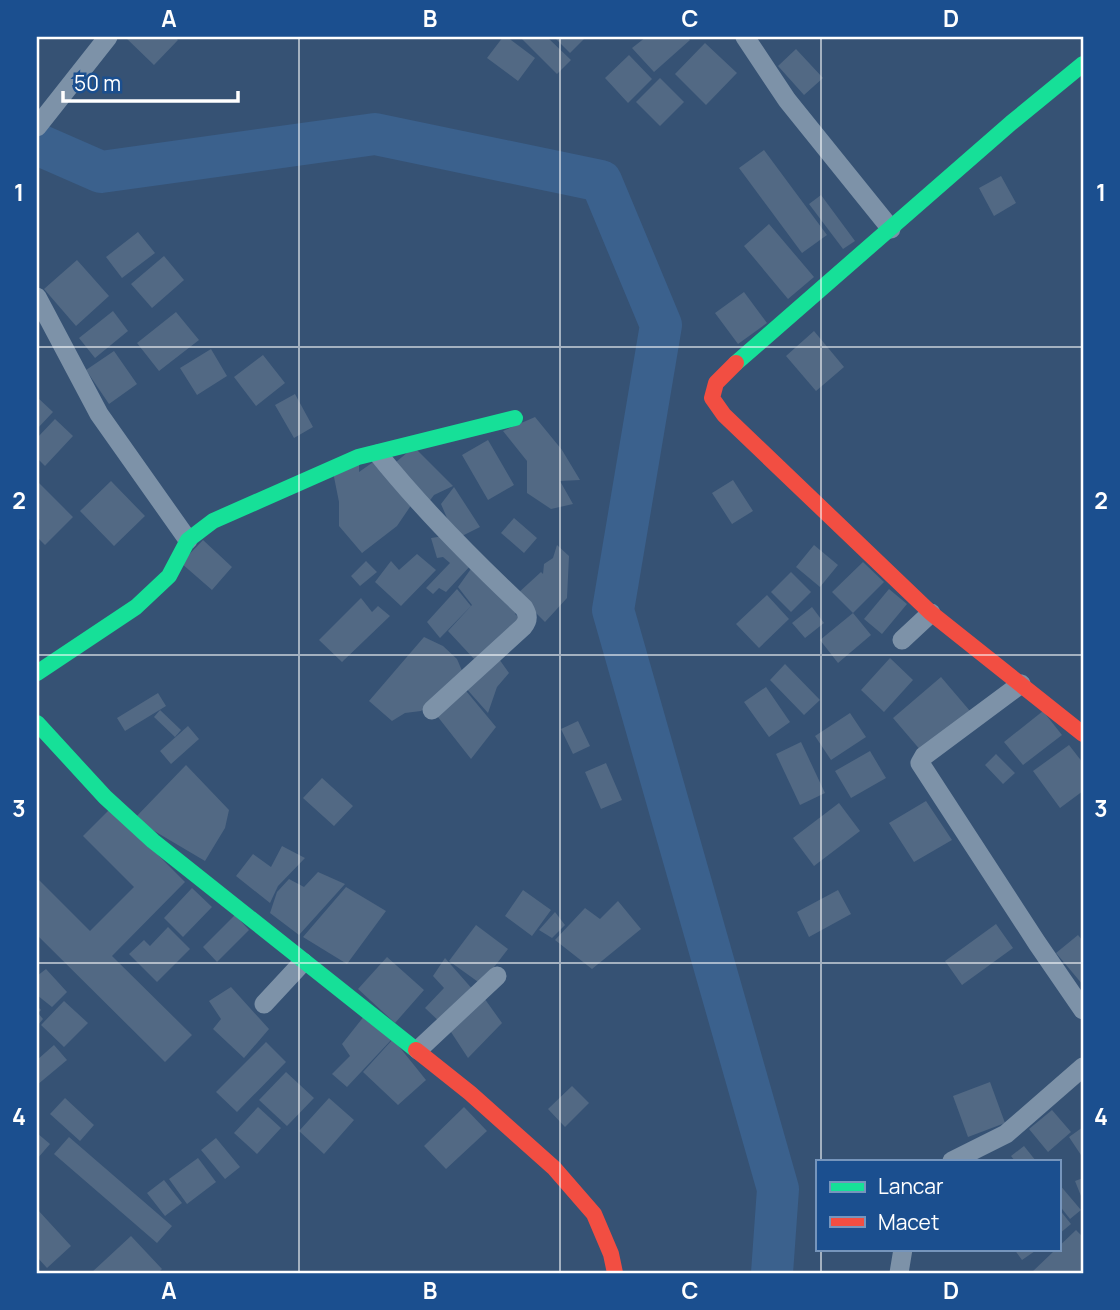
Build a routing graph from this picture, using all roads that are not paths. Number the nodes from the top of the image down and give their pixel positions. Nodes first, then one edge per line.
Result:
1 (108, 37) edge
2 (745, 37) edge
3 (1083, 64) edge
4 (37, 127) edge
5 (891, 229) junction
6 (37, 297) edge
7 (515, 418) dead end
8 (378, 454) junction
9 (188, 540) junction
10 (932, 613) junction
11 (902, 640) dead end
12 (37, 673) edge
13 (1021, 684) junction
14 (432, 710) dead end
15 (37, 723) edge
16 (1083, 734) edge
17 (303, 962) junction
18 (496, 976) dead end
19 (264, 1004) dead end
20 (1083, 1010) edge
21 (418, 1050) junction
22 (1083, 1067) edge
23 (955, 1160) edge
24 (903, 1250) edge
25 (615, 1273) edge
26 (899, 1273) edge

1 - 4 street
2 - 5 street
3 - 5 street
5 - 10 street
6 - 9 street
7 - 8 street
8 - 9 street
8 - 14 street
9 - 12 street
10 - 11 street
10 - 13 street
13 - 16 street
13 - 20 street
15 - 17 street
17 - 19 street
17 - 21 street
18 - 21 street
21 - 25 street
22 - 23 street
24 - 26 street

